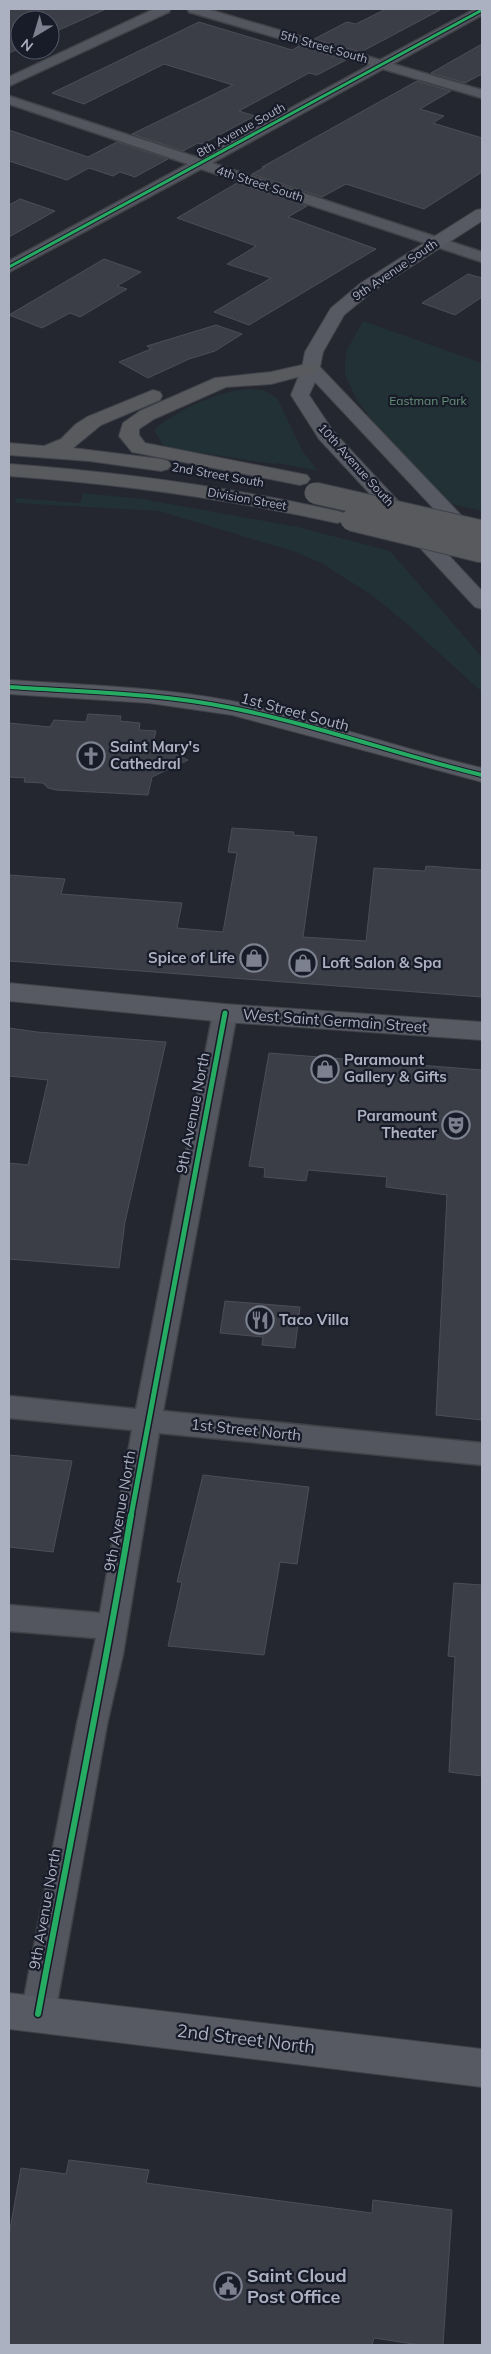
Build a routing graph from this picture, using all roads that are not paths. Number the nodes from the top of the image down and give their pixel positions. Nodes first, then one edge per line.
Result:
1 (164, 9) edge
2 (194, 9) edge
3 (482, 10) edge
4 (382, 64) junction
5 (9, 82) edge
6 (482, 94) edge
7 (9, 100) edge
8 (200, 164) junction
9 (482, 214) edge
10 (437, 242) junction
11 (482, 257) edge
12 (9, 267) edge
13 (311, 368) junction
14 (9, 449) edge
15 (46, 452) junction
16 (9, 470) edge
17 (425, 518) junction
18 (482, 531) edge
19 (482, 550) edge
20 (482, 603) edge
21 (9, 687) edge
22 (482, 775) edge
23 (9, 992) edge
24 (225, 1013) junction
25 (482, 1031) edge
26 (9, 1407) edge
27 (148, 1420) junction
28 (482, 1454) edge
29 (9, 1618) edge
30 (113, 1626) junction
31 (23, 2012) edge
32 (482, 2068) edge

1 - 5 street
2 - 4 street, 5th Street South
3 - 4 street, 8th Avenue South
4 - 6 street, 5th Street South
4 - 8 street, 8th Avenue South
7 - 8 street, 4th Street South
8 - 10 street, 4th Street South
8 - 12 street, 8th Avenue South
9 - 10 main road, 9th Avenue South
10 - 11 street, 4th Street South
10 - 13 main road, 9th Avenue South
13 - 15 highway
13 - 17 highway, bridge
13 - 19 main road
13 - 20 main road, 10th Avenue South
14 - 15 highway, 2nd Street South
15 - 17 highway, 2nd Street South, bridge
16 - 19 highway, Division Street, bridge
17 - 18 highway, bridge
21 - 22 main road, 1st Street South
23 - 24 main road, West Saint Germain Street
24 - 25 main road, West Saint Germain Street
24 - 27 street, 9th Avenue North
26 - 27 street, 1st Street North
27 - 28 street, 1st Street North
27 - 30 street, 9th Avenue North
29 - 30 street
30 - 31 street, 9th Avenue North
31 - 32 main road, 2nd Street North

